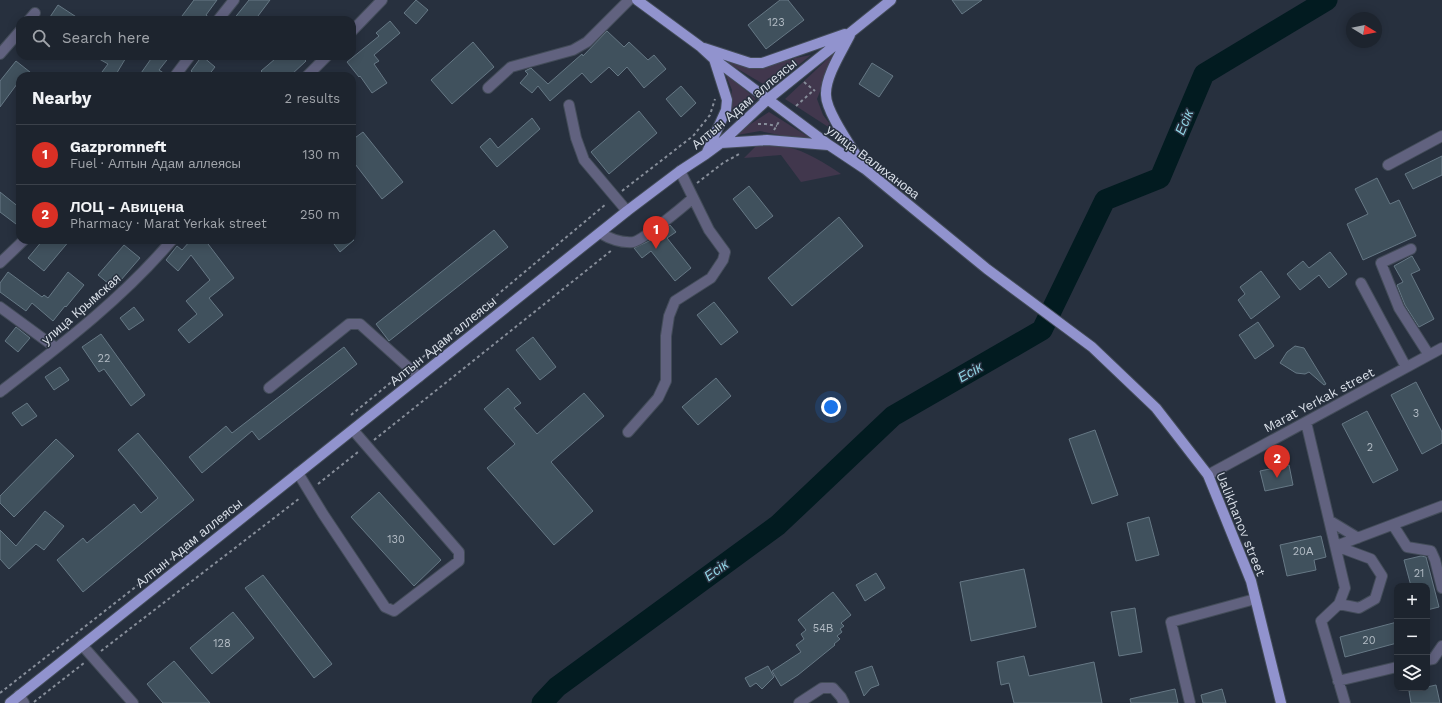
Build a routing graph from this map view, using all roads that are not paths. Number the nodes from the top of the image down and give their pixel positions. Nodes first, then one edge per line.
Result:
1 (234, 0) edge
2 (382, 0) edge
3 (629, 0) edge
4 (637, 0) edge
5 (891, 0) edge
6 (221, 16) edge
7 (356, 26) edge
8 (852, 32) junction
9 (16, 35) edge
10 (701, 47) junction
11 (0, 54) edge
12 (714, 59) junction
13 (187, 60) edge
14 (323, 60) edge
15 (178, 72) edge
16 (311, 72) edge
17 (488, 88) dead end
18 (768, 99) junction
19 (569, 105) dead end
20 (1442, 136) edge
21 (721, 143) junction
22 (829, 145) junction
23 (706, 154) junction
24 (1388, 165) dead end
25 (865, 169) junction
26 (680, 171) junction
27 (691, 193) junction
28 (627, 211) junction
29 (600, 233) junction
30 (20, 244) edge
31 (169, 244) edge
32 (1411, 249) dead end
33 (0, 263) edge
34 (1361, 283) dead end
35 (0, 307) edge
36 (1092, 347) joint
37 (56, 348) junction
38 (1442, 348) edge
39 (1429, 355) junction
40 (1406, 368) junction
41 (419, 377) junction
42 (270, 388) dead end
43 (0, 392) edge
44 (1306, 422) junction
45 (353, 430) junction
46 (628, 432) dead end
47 (298, 473) junction
48 (1208, 475) junction
49 (1442, 506) edge
50 (1330, 521) junction
51 (1393, 524) junction
52 (1358, 538) junction
53 (1336, 546) junction
54 (1442, 588) edge
55 (1255, 599) junction
56 (1339, 604) junction
57 (82, 645) junction
58 (1442, 646) edge
59 (1430, 660) edge
60 (1394, 668) edge
61 (1338, 681) junction
62 (22, 699) edge
63 (10, 703) edge
64 (133, 703) edge
65 (799, 703) edge
66 (844, 703) edge
67 (1190, 703) edge
68 (1281, 703) edge
69 (1345, 703) edge

1 - 6 street
2 - 7 street
3 - 17 street
4 - 10 main road, улица Валиханова
5 - 8 main road, Алтын Адам аллеясы
8 - 10 main road
8 - 18 main road, Алтын Адам аллеясы
8 - 25 main road
9 - 11 street
10 - 12 main road, улица Валиханова
12 - 18 main road, улица Валиханова
12 - 23 main road
13 - 15 street
14 - 16 street
18 - 21 main road, Алтын Адам аллеясы
18 - 22 main road, улица Валиханова
19 - 28 street
20 - 24 street
21 - 22 main road
21 - 23 main road, Алтын Адам аллеясы
22 - 25 main road, улица Валиханова
23 - 26 main road, Алтын Адам аллеясы
25 - 36 main road, улица Валиханова
26 - 27 street
26 - 28 main road, Алтын Адам аллеясы
27 - 29 street
27 - 46 street
28 - 29 main road, Алтын Адам аллеясы
29 - 41 main road, Алтын Адам аллеясы
30 - 33 street
31 - 37 street, улица Крымская
32 - 39 street
34 - 40 street
35 - 37 street
36 - 48 main road, Ualikhanov street
37 - 43 street, улица Крымская
38 - 39 street, Marat Yerkak street
39 - 40 street, Marat Yerkak street
40 - 44 street, Marat Yerkak street
41 - 42 street
41 - 45 main road, Алтын Адам аллеясы
44 - 48 street, Marat Yerkak street
44 - 50 street
45 - 47 main road, Алтын Адам аллеясы
45 - 47 street
47 - 57 main road, Алтын Адам аллеясы
48 - 55 main road, Ualikhanov street
49 - 51 street
50 - 52 street
50 - 53 street
51 - 52 street
51 - 54 street
52 - 53 street
53 - 56 street
53 - 56 street
55 - 67 street
55 - 68 main road, Ualikhanov street
56 - 61 street
57 - 62 main road, Алтын Адам аллеясы
57 - 64 street
58 - 59 street
60 - 61 street
61 - 69 street
62 - 63 main road, Алтын Адам аллеясы
65 - 66 street

